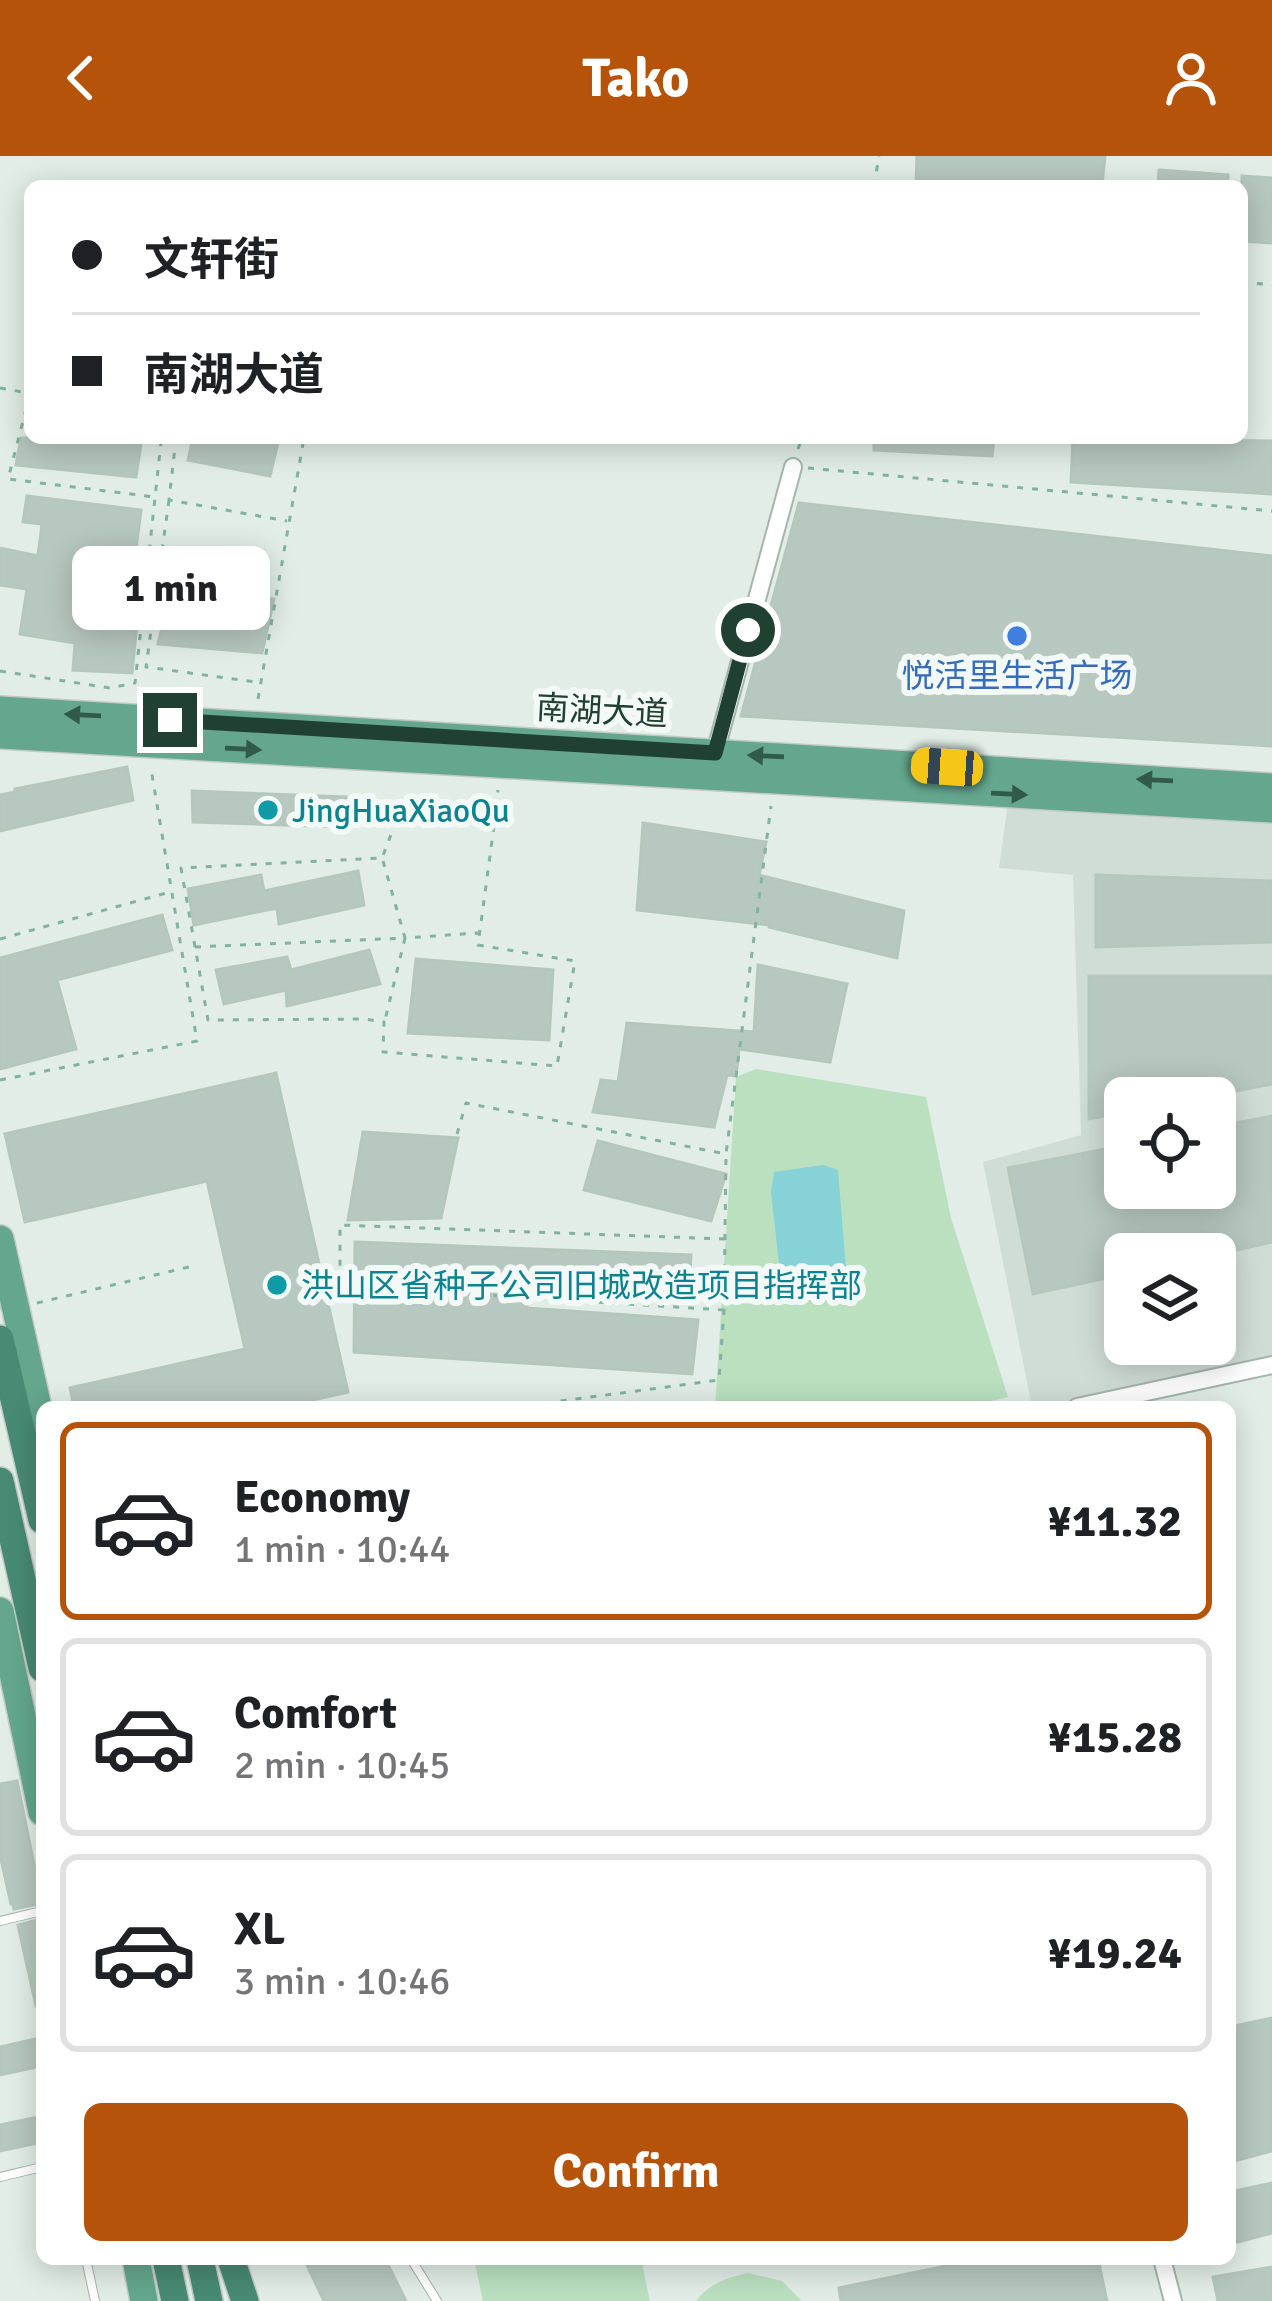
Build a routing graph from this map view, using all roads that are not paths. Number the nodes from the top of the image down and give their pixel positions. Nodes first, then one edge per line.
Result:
1 (793, 467) road end
2 (0, 710) edge
3 (0, 735) edge
4 (715, 753) junction
5 (1272, 787) edge
6 (1272, 809) edge
7 (0, 1239) edge
8 (0, 1339) edge
9 (1272, 1365) edge
10 (36, 1401) edge
11 (1105, 1401) edge
12 (0, 1481) edge
13 (36, 1494) edge
14 (0, 1611) edge
15 (36, 1641) edge
16 (36, 1783) edge
17 (36, 1912) edge
18 (0, 1921) edge
19 (36, 2168) edge
20 (0, 2176) edge
21 (87, 2265) edge
22 (137, 2265) edge
23 (167, 2265) edge
24 (201, 2265) edge
25 (228, 2265) edge
26 (230, 2265) edge
27 (415, 2265) edge
28 (1164, 2265) edge
29 (95, 2301) edge
30 (145, 2301) edge
31 (175, 2301) edge
32 (209, 2301) edge
33 (230, 2301) edge
34 (243, 2301) edge
35 (437, 2301) edge
36 (1173, 2301) edge

1 - 4 street
4 -> 2 main road, 南湖大道
3 -> 6 main road, 南湖大道
5 -> 4 main road, 南湖大道
7 - 10 main road
8 - 13 highway
9 - 11 street
12 - 15 highway
14 - 16 main road
17 - 18 lane
19 - 20 lane
21 - 29 lane
22 - 30 main road
23 - 31 highway
24 - 32 highway
25 - 33 main road
26 - 34 highway
27 - 35 lane
28 - 36 street

